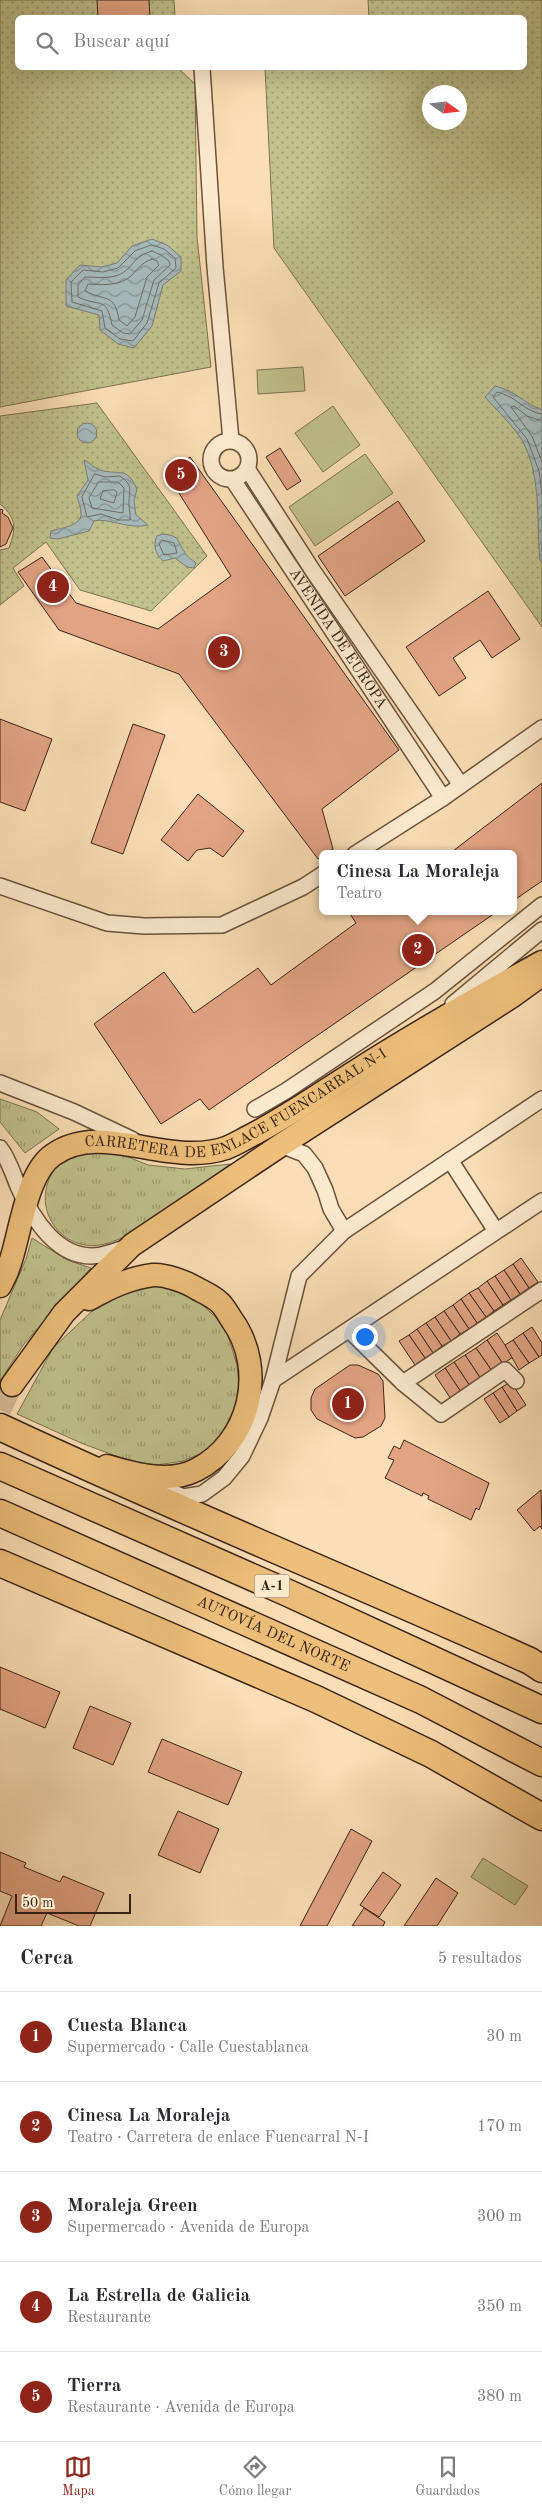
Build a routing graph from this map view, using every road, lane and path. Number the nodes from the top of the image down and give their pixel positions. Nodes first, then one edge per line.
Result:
1 (202, 70) edge
2 (232, 440) junction
3 (248, 470) junction
4 (233, 480) junction
5 (542, 728) edge
6 (461, 785) junction
7 (443, 798) junction
8 (361, 850) edge
9 (319, 877) edge
10 (0, 886) edge
11 (542, 905) edge
12 (542, 930) edge
13 (542, 962) edge
14 (542, 974) edge
15 (542, 981) edge
16 (511, 997) junction
17 (422, 1029) junction
18 (0, 1083) edge
19 (542, 1100) edge
20 (255, 1109) dead end
21 (281, 1145) junction
22 (0, 1148) edge
23 (157, 1151) junction
24 (450, 1160) junction
25 (542, 1201) edge
26 (26, 1203) junction
27 (344, 1231) junction
28 (496, 1231) junction
29 (132, 1246) junction
30 (0, 1286) edge
31 (542, 1290) edge
32 (64, 1313) junction
33 (349, 1330) junction
34 (273, 1380) junction
35 (516, 1381) dead end
36 (403, 1383) junction
37 (12, 1385) tunnel mouth
38 (0, 1427) edge
39 (36, 1444) junction
40 (0, 1466) edge
41 (135, 1474) junction
42 (0, 1513) edge
43 (0, 1563) edge
44 (538, 1665) edge
45 (542, 1710) edge
46 (520, 1750) junction
47 (542, 1763) edge
48 (542, 1769) edge
49 (542, 1817) edge

1 - 2 street
2 - 3 street
2 - 4 street
3 - 4 street
3 - 6 street, AVENIDA DE EUROPA
4 - 7 street, AVENIDA DE EUROPA
5 - 6 street
6 - 7 street
7 - 8 street
9 - 10 street
11 - 20 street
12 - 17 street
13 - 17 main road, CARRETERA DE ENLACE FUENCARRAL N-I
14 - 16 main road, CARRETERA DE ENLACE FUENCARRAL N-I
15 - 16 street
16 - 21 main road, CARRETERA DE ENLACE FUENCARRAL N-I
17 - 23 main road, CARRETERA DE ENLACE FUENCARRAL N-I
18 - 23 street
19 - 24 street
21 - 27 street
21 - 29 main road, CARRETERA DE ENLACE FUENCARRAL N-I
22 - 26 street
23 - 26 main road, CARRETERA DE ENLACE FUENCARRAL N-I
24 - 27 street
24 - 28 street
25 - 28 street
26 - 29 street
26 - 30 main road, CARRETERA DE ENLACE FUENCARRAL N-I
27 - 34 street
28 - 33 street
29 - 32 main road, CARRETERA DE ENLACE FUENCARRAL N-I
31 - 36 street
32 - 37 main road, CARRETERA DE ENLACE FUENCARRAL N-I
32 - 41 main road, CARRETERA DE ENLACE FUENCARRAL N-I
33 - 34 street
33 - 36 street
34 - 41 street
35 - 36 street
38 - 39 highway
39 - 41 main road, CARRETERA DE ENLACE FUENCARRAL N-I
39 - 44 highway
40 - 45 highway, A-1
42 - 46 highway, AUTOVÍA DEL NORTE
43 - 49 highway
46 - 47 highway, AUTOVÍA DEL NORTE
46 - 48 highway

